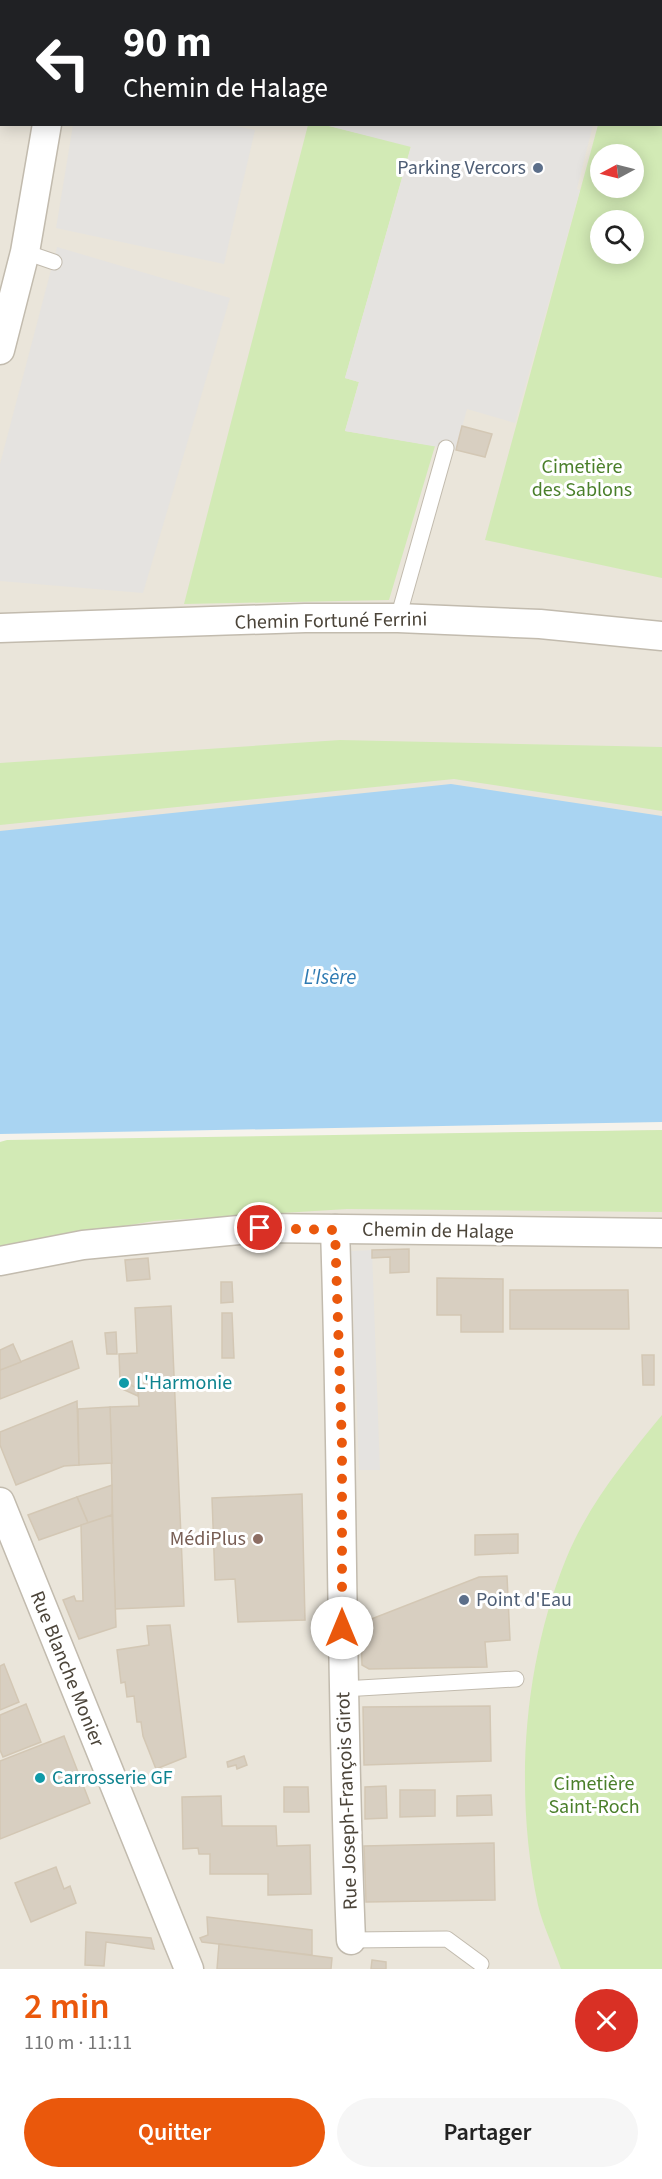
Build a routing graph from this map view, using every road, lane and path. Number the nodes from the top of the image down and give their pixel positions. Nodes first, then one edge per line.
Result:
1 (47, 126) edge
2 (25, 252) junction
3 (54, 262) dead end
4 (0, 350) edge
5 (446, 448) dead end
6 (398, 618) junction
7 (0, 628) edge
8 (662, 636) edge
9 (335, 1230) junction
10 (662, 1233) edge
11 (0, 1261) edge
12 (0, 1502) edge
13 (516, 1679) dead end
14 (343, 1689) junction
15 (351, 1940) joint
16 (481, 1965) dead end
17 (189, 1969) edge

1 - 2 street
2 - 3 lane
2 - 4 street
5 - 6 lane
6 - 7 street, Chemin Fortuné Ferrini
6 - 8 street, Chemin Fortuné Ferrini
9 - 10 street, Chemin de Halage
9 - 11 street, Chemin de Halage
9 - 14 street, Rue Joseph-François Girot
12 - 17 street, Rue Blanche Monier
13 - 14 lane
14 - 15 street, Rue Joseph-François Girot
15 - 16 lane

